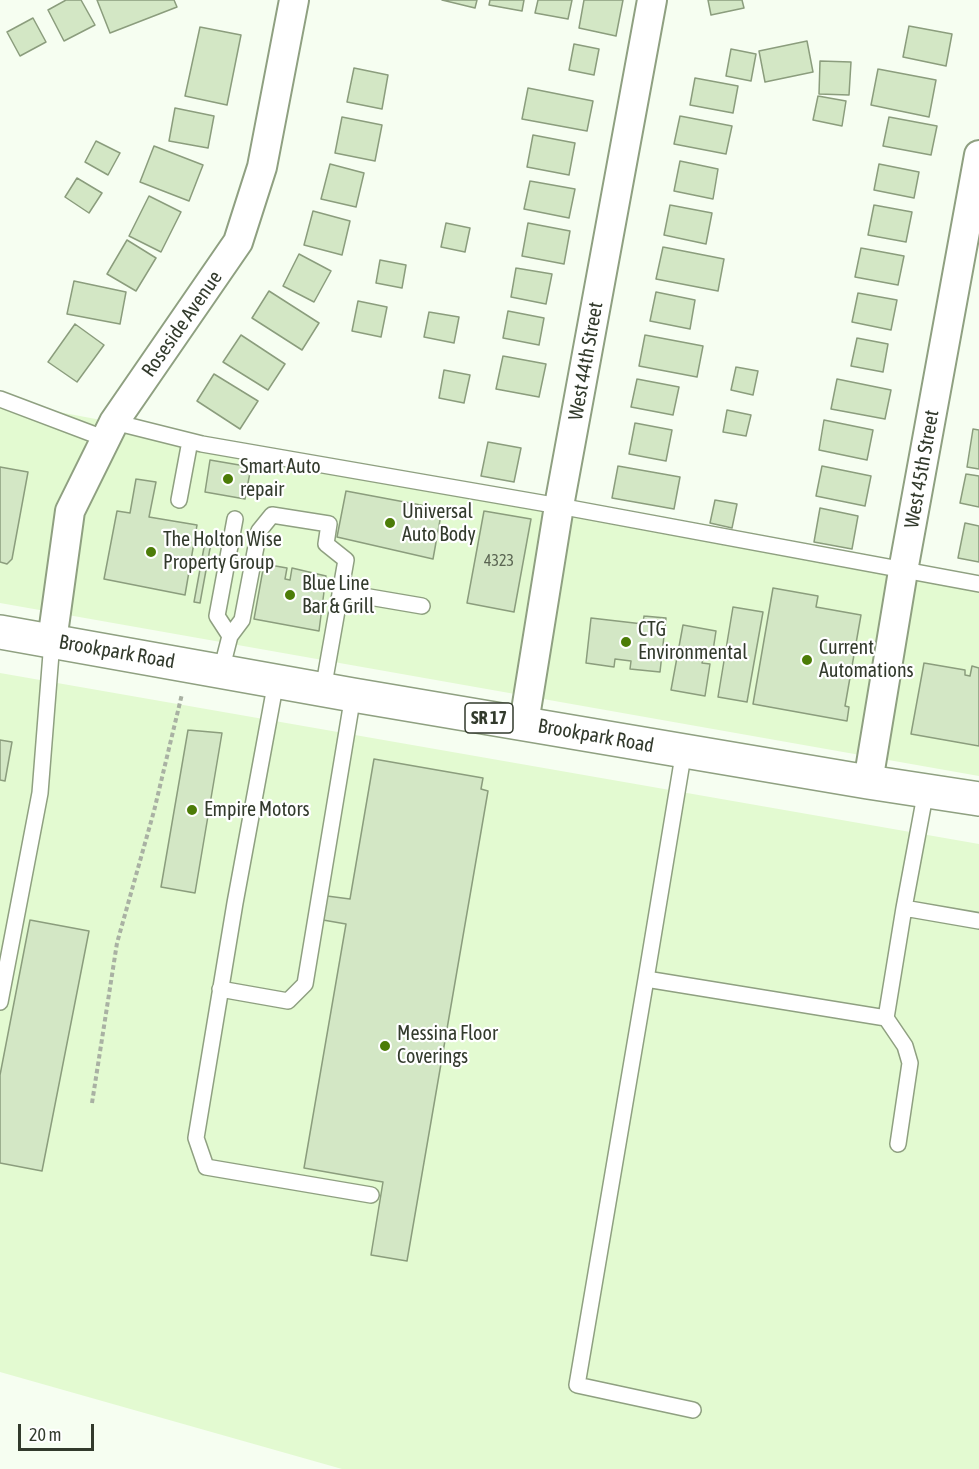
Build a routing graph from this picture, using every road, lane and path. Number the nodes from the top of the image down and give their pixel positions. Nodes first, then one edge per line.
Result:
1 (294, 0) edge
2 (652, 0) edge
3 (979, 155) edge
4 (0, 399) edge
5 (110, 431) junction
6 (190, 441) junction
7 (179, 500) dead end
8 (559, 506) junction
9 (235, 519) dead end
10 (903, 571) junction
11 (979, 584) edge
12 (340, 592) junction
13 (422, 606) dead end
14 (0, 632) edge
15 (230, 636) junction
16 (52, 641) junction
17 (189, 665) junction
18 (221, 670) junction
19 (276, 681) junction
20 (338, 692) junction
21 (524, 723) junction
22 (684, 750) junction
23 (868, 782) junction
24 (926, 790) junction
25 (979, 799) edge
26 (904, 908) junction
27 (979, 921) edge
28 (646, 979) junction
29 (220, 989) junction
30 (0, 1002) edge
31 (886, 1018) junction
32 (92, 1103) dead end
33 (898, 1144) dead end
34 (370, 1195) dead end
35 (693, 1410) dead end

1 - 5 street, Roseside Avenue
2 - 8 street, West 44th Street
3 - 10 street, West 45th Street
4 - 5 lane
5 - 6 lane
5 - 16 street, Roseside Avenue
6 - 7 lane
6 - 8 lane
8 - 10 lane
8 - 21 street, West 44th Street
9 - 15 lane
10 - 11 lane
10 - 23 street, West 45th Street
12 - 13 lane
12 - 15 lane
12 - 20 lane
14 - 16 main road, Brookpark Road / SR 17
15 - 18 lane
16 - 17 main road, Brookpark Road / SR 17
16 - 30 lane
17 - 18 main road, Brookpark Road / SR 17
17 - 32 path
18 - 19 main road, Brookpark Road / SR 17
19 - 20 main road, Brookpark Road / SR 17
19 - 29 lane
20 - 21 main road, Brookpark Road / SR 17
20 - 29 lane
21 - 22 main road, Brookpark Road / SR 17
22 - 23 main road, Brookpark Road / SR 17
22 - 28 lane
23 - 24 main road, Brookpark Road / SR 17
24 - 25 main road, Brookpark Road / SR 17
24 - 26 lane
26 - 27 lane
26 - 31 lane
28 - 31 lane
28 - 35 lane
29 - 34 lane
31 - 33 lane

